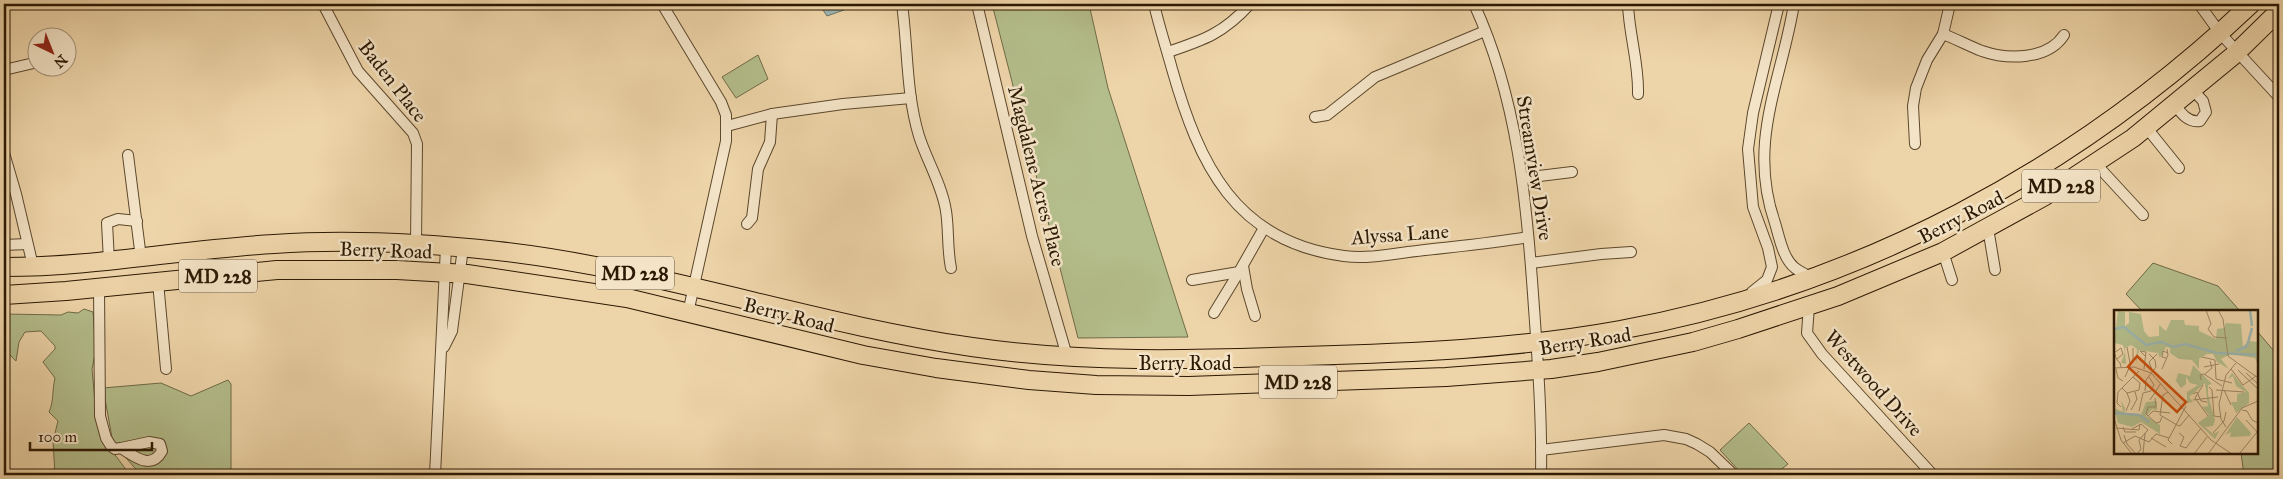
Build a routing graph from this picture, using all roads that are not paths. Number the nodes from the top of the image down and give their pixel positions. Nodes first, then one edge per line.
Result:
1 (323, 4) edge
2 (662, 4) edge
3 (902, 4) edge
4 (977, 4) edge
5 (1154, 4) edge
6 (1250, 4) edge
7 (1474, 4) edge
8 (1628, 4) edge
9 (1779, 4) edge
10 (1794, 4) edge
11 (1950, 4) edge
12 (2199, 4) edge
13 (2251, 4) edge
14 (2279, 11) edge
15 (1485, 31) junction
16 (2220, 33) junction
17 (1943, 34) junction
18 (2064, 35) dead end
19 (1168, 52) junction
20 (2237, 52) junction
21 (28, 64) edge
22 (4, 70) edge
23 (2193, 90) junction
24 (1638, 94) dead end
25 (2279, 97) edge
26 (911, 98) junction
27 (2175, 105) junction
28 (772, 114) junction
29 (1315, 117) dead end
30 (727, 126) junction
31 (2146, 127) junction
32 (1915, 144) dead end
33 (4, 153) edge
34 (128, 155) dead end
35 (2095, 163) junction
36 (2179, 168) dead end
37 (1572, 172) dead end
38 (1522, 178) junction
39 (2144, 215) dead end
40 (136, 221) junction
41 (747, 224) dead end
42 (1264, 228) junction
43 (1988, 228) junction
44 (1528, 237) junction
45 (27, 244) junction
46 (416, 244) junction
47 (4, 246) edge
48 (454, 247) junction
49 (1632, 252) dead end
50 (1943, 252) junction
51 (141, 258) junction
52 (109, 261) junction
53 (1531, 263) junction
54 (32, 266) junction
55 (4, 267) edge
56 (951, 268) dead end
57 (1241, 269) junction
58 (1995, 270) dead end
59 (453, 274) junction
60 (1811, 278) junction
61 (1192, 280) dead end
62 (1952, 280) dead end
63 (158, 282) junction
64 (100, 287) junction
65 (694, 288) junction
66 (4, 295) edge
67 (1743, 300) junction
68 (1809, 306) junction
69 (688, 313) junction
70 (1214, 313) dead end
71 (1255, 316) dead end
72 (1537, 343) junction
73 (1067, 356) junction
74 (166, 369) dead end
75 (1539, 370) junction
76 (121, 448) dead end
77 (1542, 450) junction
78 (435, 475) edge
79 (1541, 475) edge
80 (1734, 475) edge
81 (1933, 475) edge

1 - 46 street, Baden Place
2 - 30 street
3 - 26 street
4 - 73 street, Magdalene Acres Place
5 - 19 street, Alyssa Lane
6 - 19 street
7 - 15 street, Streamview Drive
8 - 24 street
9 - 67 street
10 - 60 street
11 - 17 street
12 - 16 street
13 - 16 highway, Berry Road / MD 228
14 - 20 highway, Berry Road / MD 228
15 - 29 street
15 - 38 street, Streamview Drive
16 - 20 street
16 - 60 highway, Berry Road / MD 228
17 - 18 street
17 - 32 street
19 - 42 street, Alyssa Lane
20 - 23 highway, Berry Road / MD 228
20 - 25 street
21 - 22 street
23 - 27 highway, Berry Road / MD 228
23 - 27 street
26 - 28 street
26 - 56 street
27 - 31 highway, Berry Road / MD 228
28 - 30 street
28 - 41 street
30 - 65 street
31 - 35 highway, Berry Road / MD 228
31 - 36 street
33 - 45 street
34 - 40 street
35 - 39 street
35 - 43 highway, Berry Road / MD 228
37 - 38 street
38 - 44 street, Streamview Drive
40 - 51 street
40 - 52 street
42 - 44 street, Alyssa Lane
42 - 57 street
43 - 50 highway, Berry Road / MD 228
43 - 58 street
44 - 53 street, Streamview Drive
45 - 47 street
45 - 54 street
46 - 48 highway, Berry Road / MD 228
46 - 51 highway, Berry Road / MD 228
48 - 59 street
48 - 59 street
48 - 65 highway, Berry Road / MD 228
49 - 53 street
50 - 62 street
50 - 68 highway, Berry Road / MD 228
51 - 52 highway, Berry Road / MD 228
52 - 54 highway, Berry Road / MD 228
53 - 72 street, Streamview Drive
54 - 55 highway, Berry Road / MD 228
57 - 61 street
57 - 70 street
57 - 71 street
59 - 63 highway, Berry Road / MD 228
59 - 69 highway, Berry Road / MD 228
59 - 78 street
60 - 67 highway, Berry Road / MD 228
63 - 64 highway, Berry Road / MD 228
63 - 74 street
64 - 66 highway, Berry Road / MD 228
64 - 76 street
65 - 69 street
65 - 73 highway, Berry Road / MD 228
67 - 72 highway, Berry Road / MD 228
68 - 75 highway, Berry Road / MD 228
68 - 81 street, Westwood Drive
69 - 75 highway, Berry Road / MD 228
72 - 73 highway, Berry Road / MD 228
72 - 75 street, Streamview Drive
75 - 77 street, Streamview Drive
77 - 79 street, Streamview Drive
77 - 80 street

